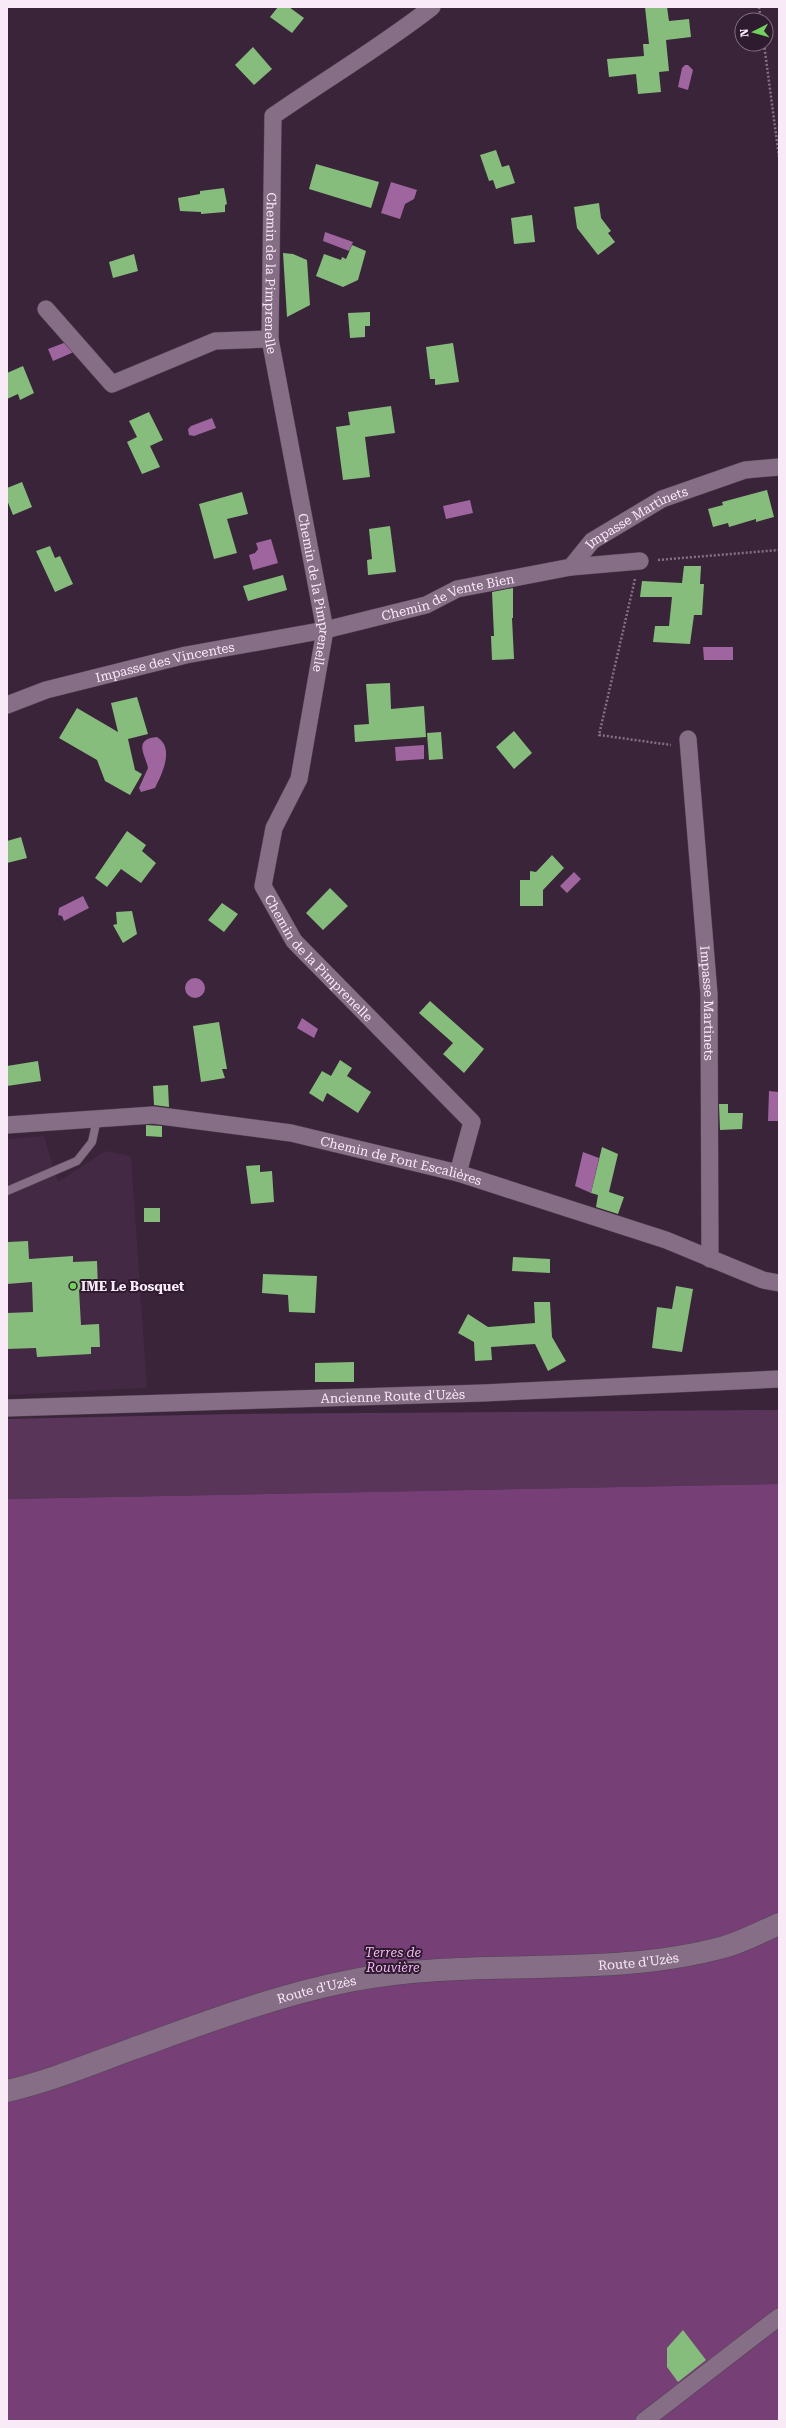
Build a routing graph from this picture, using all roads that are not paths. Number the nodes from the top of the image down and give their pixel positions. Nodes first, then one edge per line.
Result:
1 (432, 7) edge
2 (46, 309) dead end
3 (270, 339) junction
4 (779, 467) edge
5 (640, 561) road end
6 (571, 567) junction
7 (325, 630) junction
8 (7, 705) edge
9 (688, 744) road end
10 (97, 1119) junction
11 (7, 1125) edge
12 (458, 1173) junction
13 (7, 1191) edge
14 (710, 1259) junction
15 (779, 1283) edge
16 (779, 1379) edge
17 (7, 1408) edge
18 (779, 1924) edge
19 (7, 2091) edge
20 (779, 2317) edge
21 (644, 2421) edge

1 - 3 street, Chemin de la Pimprenelle
2 - 3 street
3 - 7 street, Chemin de la Pimprenelle
4 - 6 street, Impasse Martinets
5 - 6 street, Impasse Martinets
6 - 7 street, Chemin de Vente Bien
7 - 8 street, Impasse des Vincentes
7 - 12 street, Chemin de la Pimprenelle
9 - 14 street, Impasse Martinets
10 - 11 street, Chemin de Font Escalières
10 - 12 street, Chemin de Font Escalières
10 - 13 lane
12 - 14 street, Chemin de Font Escalières
14 - 15 street, Chemin de Font Escalières
16 - 17 street, Ancienne Route d'Uzès
18 - 19 main road, Route d'Uzès
20 - 21 street

